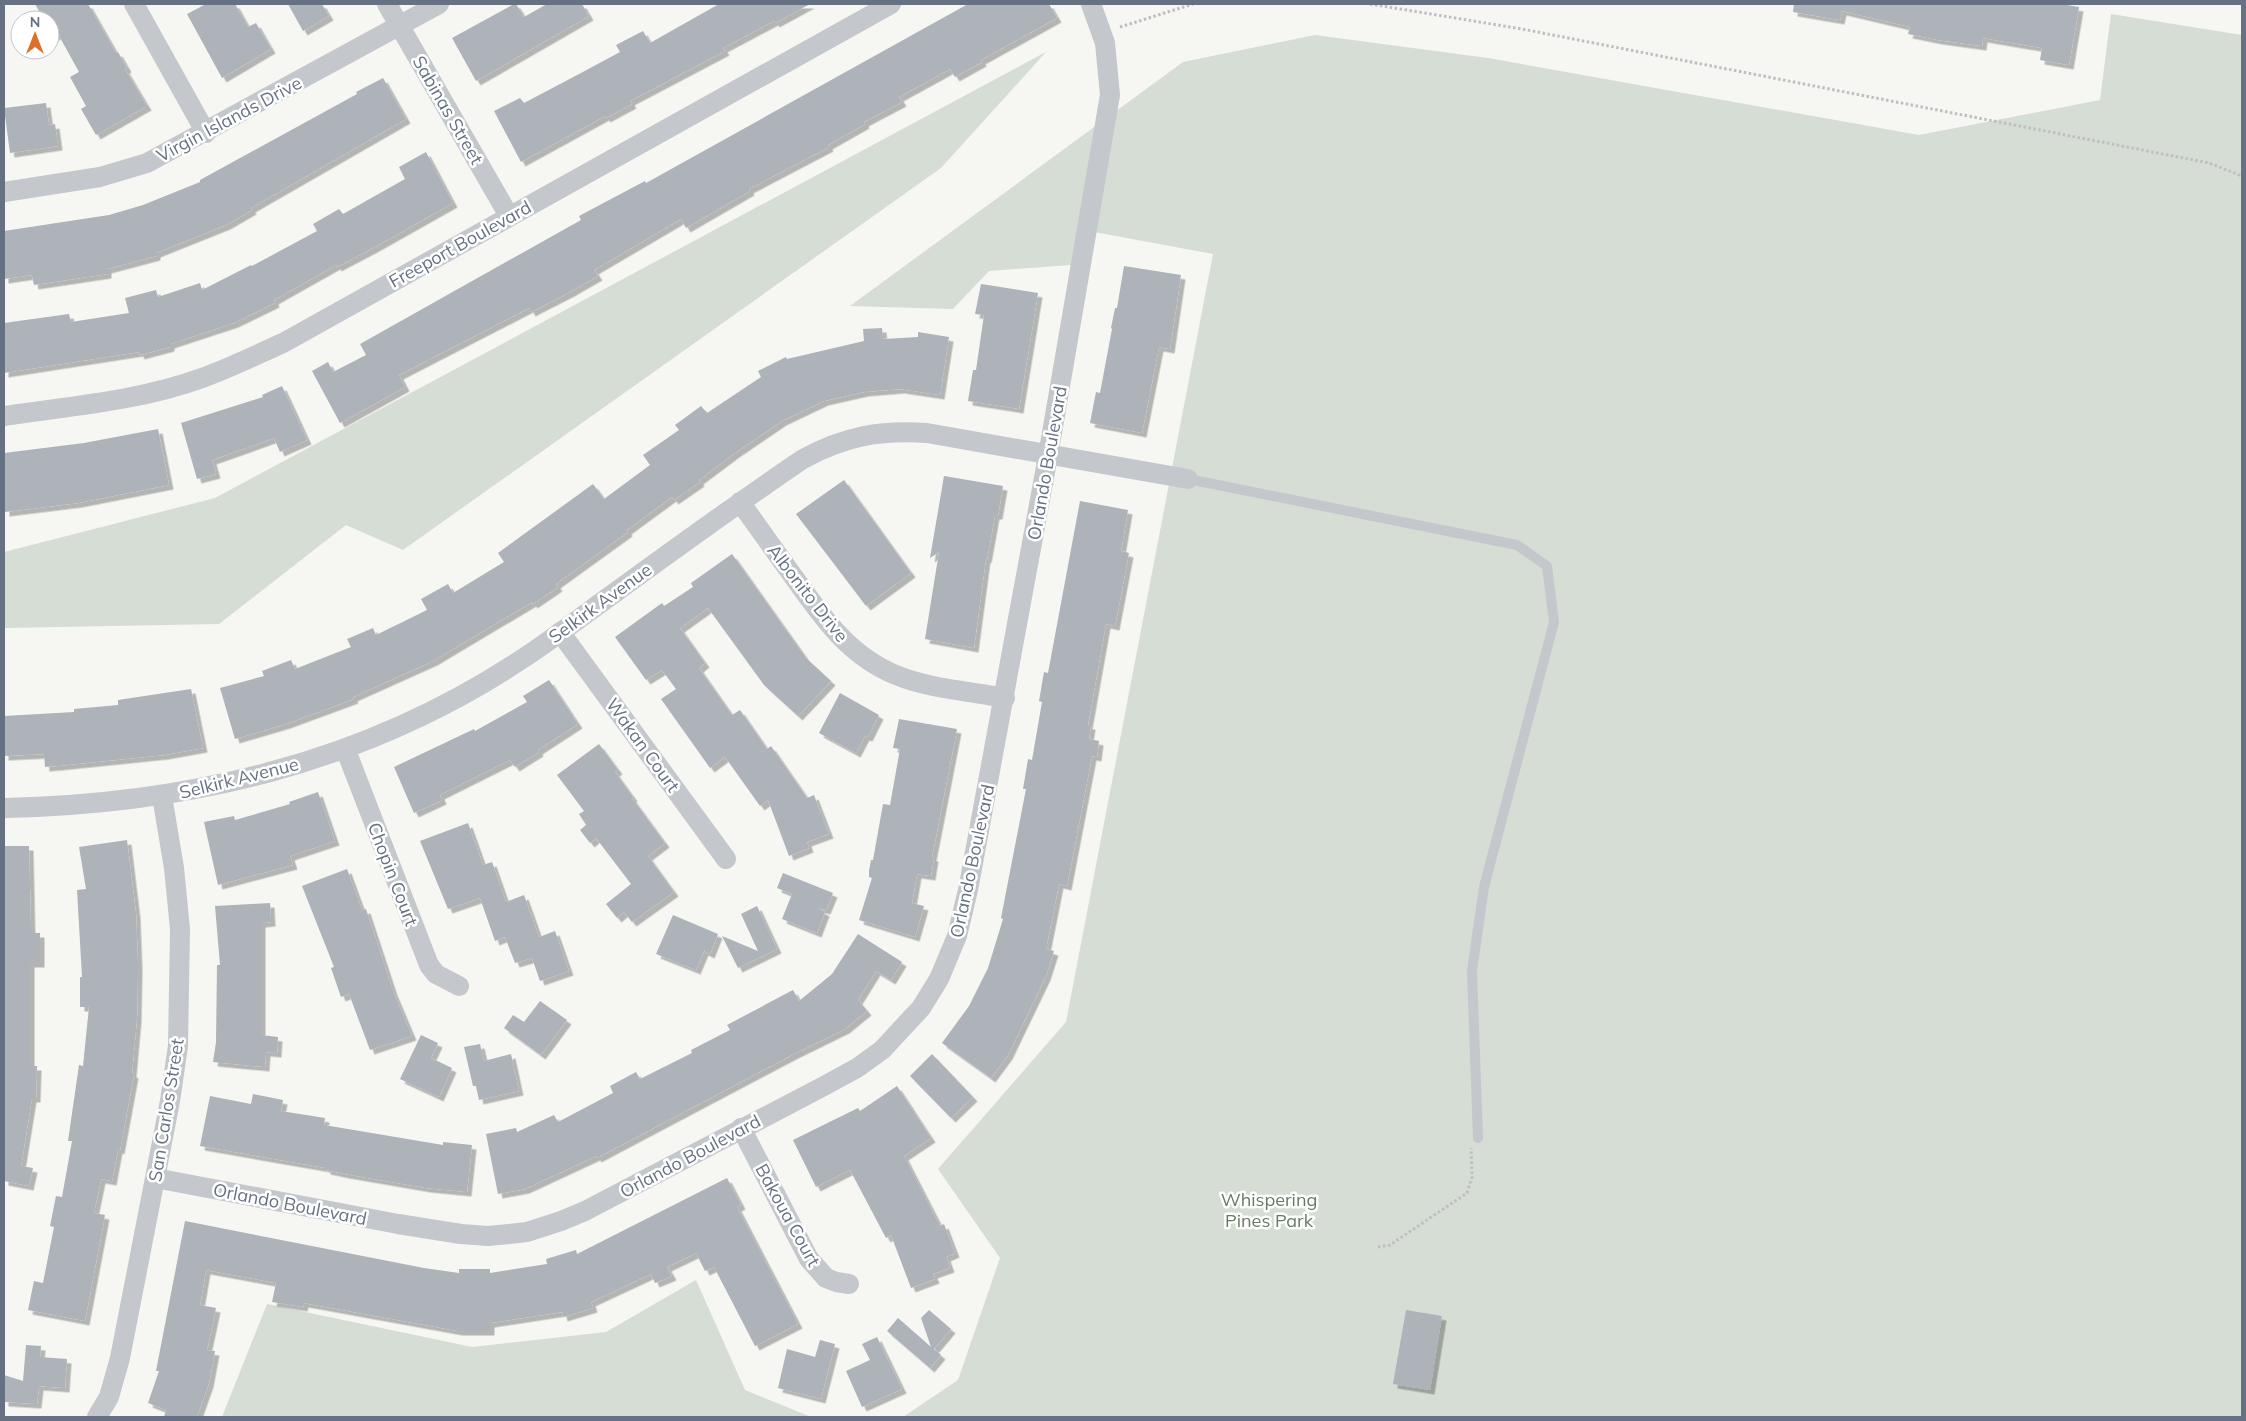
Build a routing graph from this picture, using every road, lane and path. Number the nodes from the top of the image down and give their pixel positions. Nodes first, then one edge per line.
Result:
1 (134, 4) edge
2 (387, 4) edge
3 (439, 4) edge
4 (891, 4) edge
5 (1091, 4) edge
6 (1193, 4) edge
7 (1370, 4) edge
8 (399, 26) junction
9 (1102, 33) junction
10 (206, 133) junction
11 (2242, 176) edge
12 (4, 192) edge
13 (509, 216) junction
14 (4, 416) edge
15 (1048, 456) junction
16 (1188, 480) joint
17 (740, 502) junction
18 (560, 632) junction
19 (1004, 698) junction
20 (345, 748) junction
21 (162, 796) junction
22 (4, 808) edge
23 (726, 859) dead end
24 (459, 986) dead end
25 (741, 1128) junction
26 (1478, 1138) dead end
27 (1471, 1148) dead end
28 (155, 1178) junction
29 (1378, 1247) dead end
30 (848, 1284) dead end
31 (97, 1417) edge

1 - 10 street
2 - 8 street, Sabinas Street
3 - 8 street, Virgin Islands Drive
4 - 13 street, Freeport Boulevard
5 - 9 street, Orlando Boulevard
6 - 9 path
7 - 11 path
8 - 10 street, Virgin Islands Drive
8 - 13 street, Sabinas Street
9 - 15 street, Orlando Boulevard
10 - 12 street, Virgin Islands Drive
13 - 14 street, Freeport Boulevard
15 - 16 street, Selkirk Avenue
15 - 17 street, Selkirk Avenue
15 - 19 street, Orlando Boulevard
16 - 26 lane
17 - 18 street, Selkirk Avenue
17 - 19 street, Albonito Drive
18 - 20 street, Selkirk Avenue
18 - 23 street, Wakan Court
19 - 25 street, Orlando Boulevard
20 - 21 street, Selkirk Avenue
20 - 24 street, Chopin Court
21 - 22 street, Selkirk Avenue
21 - 28 street, San Carlos Street
25 - 28 street, Orlando Boulevard
25 - 30 street, Bakoua Court
27 - 29 path
28 - 31 street, San Carlos Street

